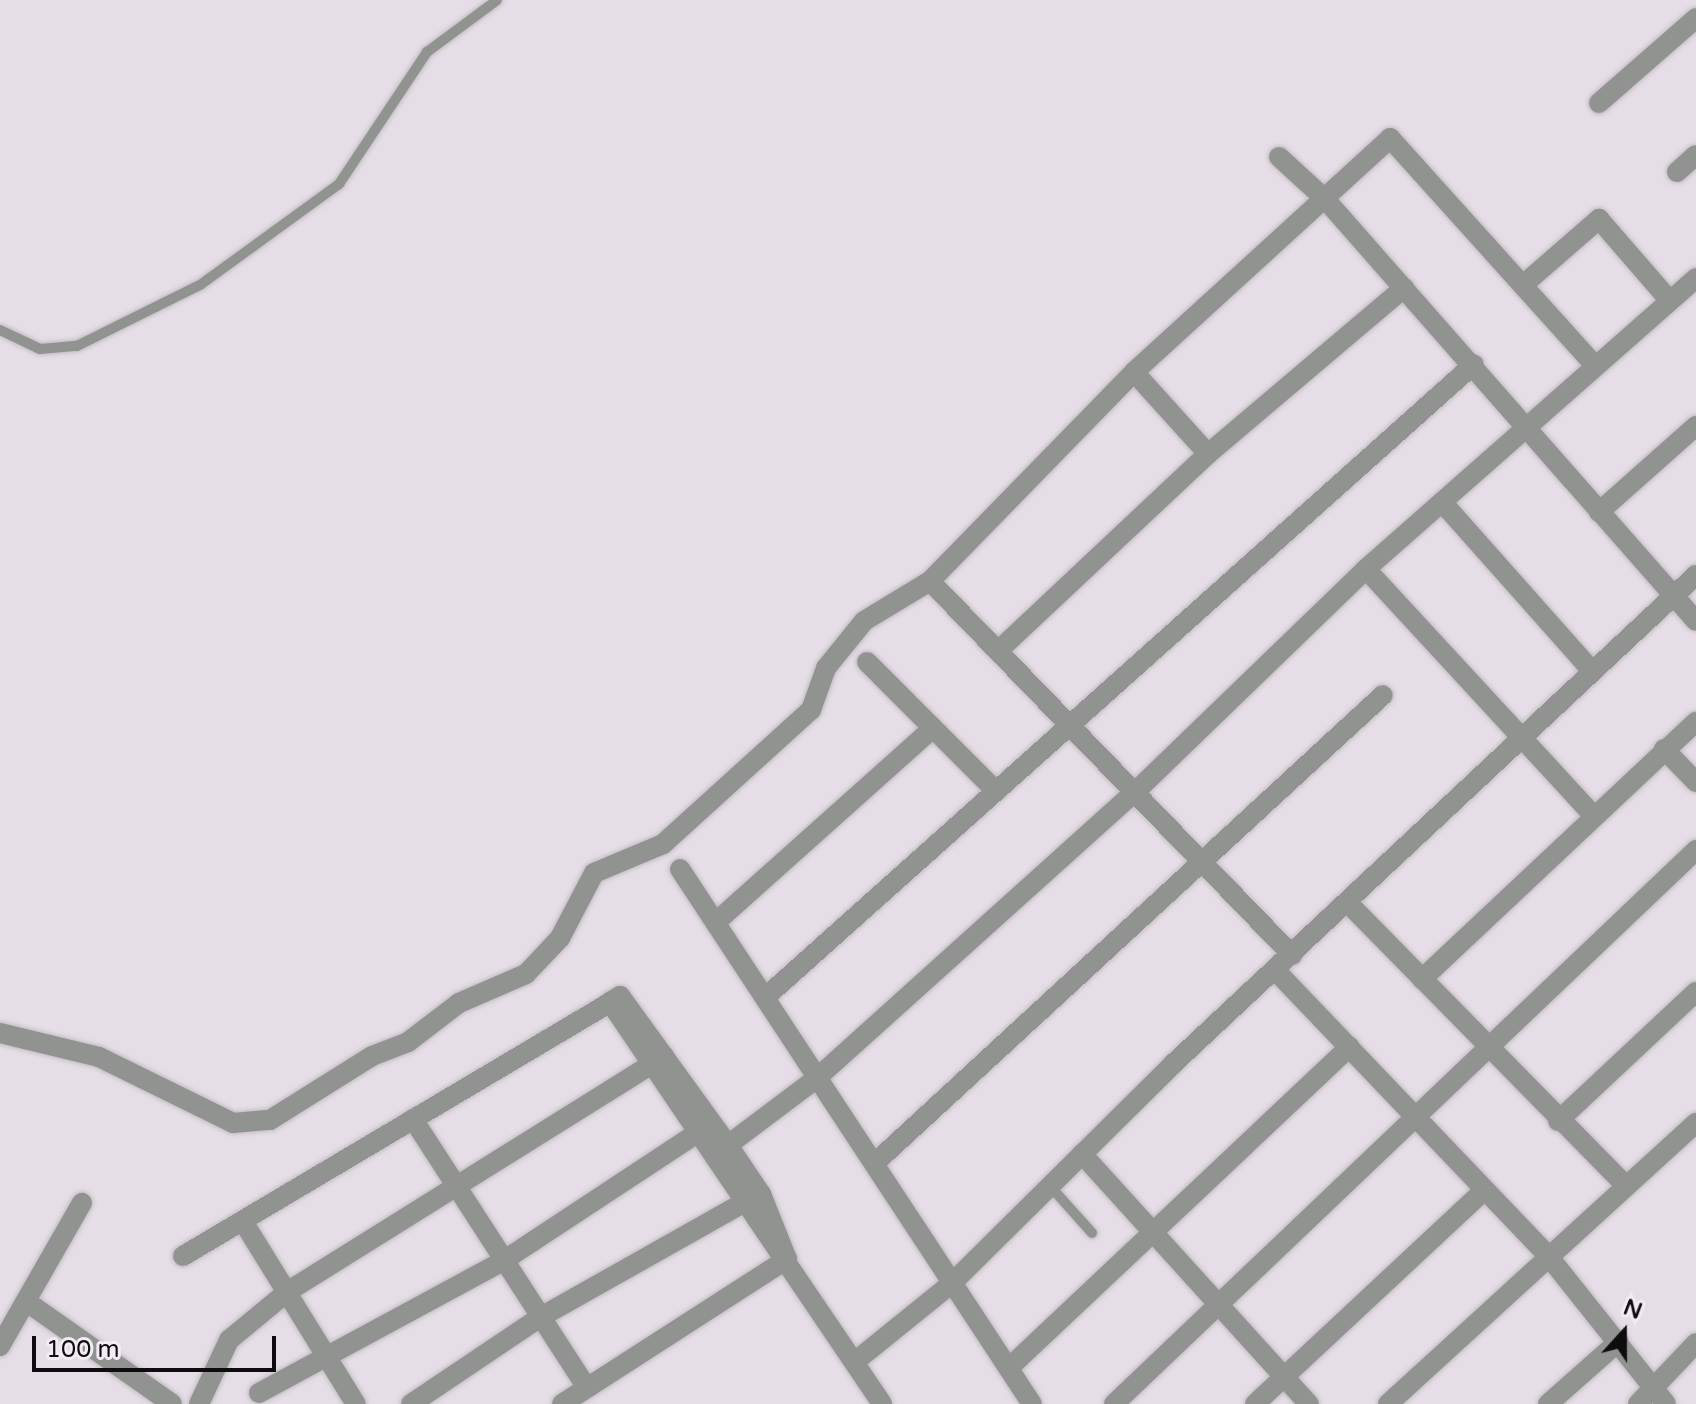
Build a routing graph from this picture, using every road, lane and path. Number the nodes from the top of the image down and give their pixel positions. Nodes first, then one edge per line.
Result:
1 (497, 0) edge
2 (1696, 18) edge
3 (1599, 103) dead end
4 (1696, 155) edge
5 (1279, 157) dead end
6 (1677, 172) dead end
7 (1326, 200) junction
8 (1696, 278) edge
9 (1523, 285) junction
10 (1404, 288) junction
11 (1670, 301) junction
12 (0, 330) edge
13 (1474, 364) junction
14 (1595, 366) junction
15 (1134, 372) junction
16 (1696, 426) edge
17 (1525, 429) junction
18 (1208, 454) junction
19 (1442, 502) junction
20 (1599, 512) junction
21 (1366, 569) junction
22 (1696, 575) edge
23 (930, 581) junction
24 (1673, 595) junction
25 (1696, 621) edge
26 (998, 651) junction
27 (867, 662) dead end
28 (1592, 671) junction
29 (1383, 695) dead end
30 (1066, 721) junction
31 (1696, 722) edge
32 (933, 728) junction
33 (1521, 739) junction
34 (1664, 749) junction
35 (1696, 782) edge
36 (994, 789) junction
37 (1134, 793) junction
38 (1592, 814) junction
39 (1696, 850) edge
40 (1202, 862) junction
41 (680, 869) dead end
42 (1348, 903) junction
43 (716, 922) junction
44 (1292, 955) junction
45 (1276, 971) junction
46 (1422, 979) junction
47 (1696, 992) edge
48 (769, 994) junction
49 (0, 1033) edge
50 (1350, 1047) junction
51 (1488, 1048) junction
52 (658, 1060) junction
53 (817, 1078) junction
54 (1415, 1117) junction
55 (413, 1119) junction
56 (1558, 1121) junction
57 (1696, 1123) edge
58 (706, 1127) junction
59 (728, 1145) junction
60 (1082, 1154) junction
61 (876, 1162) junction
62 (1050, 1186) junction
63 (1626, 1186) junction
64 (458, 1191) junction
65 (1482, 1192) junction
66 (754, 1198) junction
67 (82, 1203) dead end
68 (244, 1223) junction
69 (1092, 1233) dead end
70 (1153, 1233) junction
71 (183, 1256) dead end
72 (1550, 1258) junction
73 (787, 1259) junction
74 (503, 1261) junction
75 (952, 1283) junction
76 (287, 1292) junction
77 (27, 1302) junction
78 (1218, 1305) junction
79 (539, 1318) junction
80 (1618, 1342) junction
81 (1696, 1343) edge
82 (0, 1346) edge
83 (324, 1357) junction
84 (857, 1360) junction
85 (1012, 1365) junction
86 (1283, 1378) junction
87 (587, 1388) junction
88 (259, 1393) dead end
89 (1661, 1397) edge
90 (172, 1404) edge
91 (199, 1404) edge
92 (356, 1404) edge
93 (411, 1404) edge
94 (562, 1404) edge
95 (882, 1404) edge
96 (1032, 1404) edge
97 (1114, 1404) edge
98 (1255, 1404) edge
99 (1309, 1404) edge
100 (1388, 1404) edge
101 (1548, 1404) edge
102 (1638, 1404) edge

1 - 12 lane
2 - 3 street
4 - 6 street
5 - 7 street
7 - 9 street
7 - 10 street
7 - 15 street
8 - 11 street
9 - 11 street
9 - 14 street
10 - 13 street
10 - 18 street
11 - 14 street
13 - 17 street
13 - 30 street
14 - 17 street
15 - 18 street
15 - 23 street
16 - 20 street
17 - 19 street
17 - 20 street
18 - 26 street
19 - 21 street
19 - 28 street
20 - 24 street
21 - 33 street
21 - 37 street
22 - 24 street
23 - 26 street
23 - 49 street
24 - 25 street
24 - 28 street
26 - 30 street
27 - 32 street
28 - 33 street
29 - 40 street
30 - 36 street
30 - 37 street
31 - 34 street
32 - 36 street
32 - 43 street
33 - 38 street
33 - 42 street
34 - 35 street
34 - 38 street
36 - 48 street
37 - 40 street
37 - 53 street
38 - 46 street
39 - 51 street
40 - 44 street
40 - 61 street
41 - 43 street
42 - 44 street
42 - 46 street
43 - 48 street
44 - 45 street
45 - 50 street
45 - 60 street
46 - 51 street
47 - 56 street
48 - 53 street
50 - 54 street
50 - 70 street
51 - 54 street
51 - 56 street
52 - 55 street
52 - 58 street
52 - 64 street
53 - 59 street
53 - 61 street
54 - 65 street
54 - 78 street
55 - 64 street
55 - 68 street
56 - 63 street
57 - 63 street
58 - 59 street
58 - 66 street
58 - 74 street
59 - 66 street
60 - 62 street
60 - 70 street
61 - 75 street
62 - 69 lane
62 - 75 street
63 - 72 street
64 - 74 street
64 - 76 street
65 - 72 street
65 - 86 street
66 - 73 street
66 - 79 street
67 - 77 street
68 - 71 street
68 - 76 street
70 - 78 street
70 - 85 street
72 - 80 street
72 - 100 street
73 - 84 street
73 - 87 street
74 - 79 street
74 - 83 street
75 - 84 street
75 - 85 street
76 - 83 street
76 - 91 street
77 - 82 street
77 - 90 street
78 - 86 street
78 - 97 street
79 - 87 street
79 - 93 street
80 - 89 street
80 - 101 street
81 - 89 street
83 - 88 street
83 - 92 street
84 - 95 street
85 - 96 street
86 - 98 street
86 - 99 street
87 - 94 street
89 - 102 street

